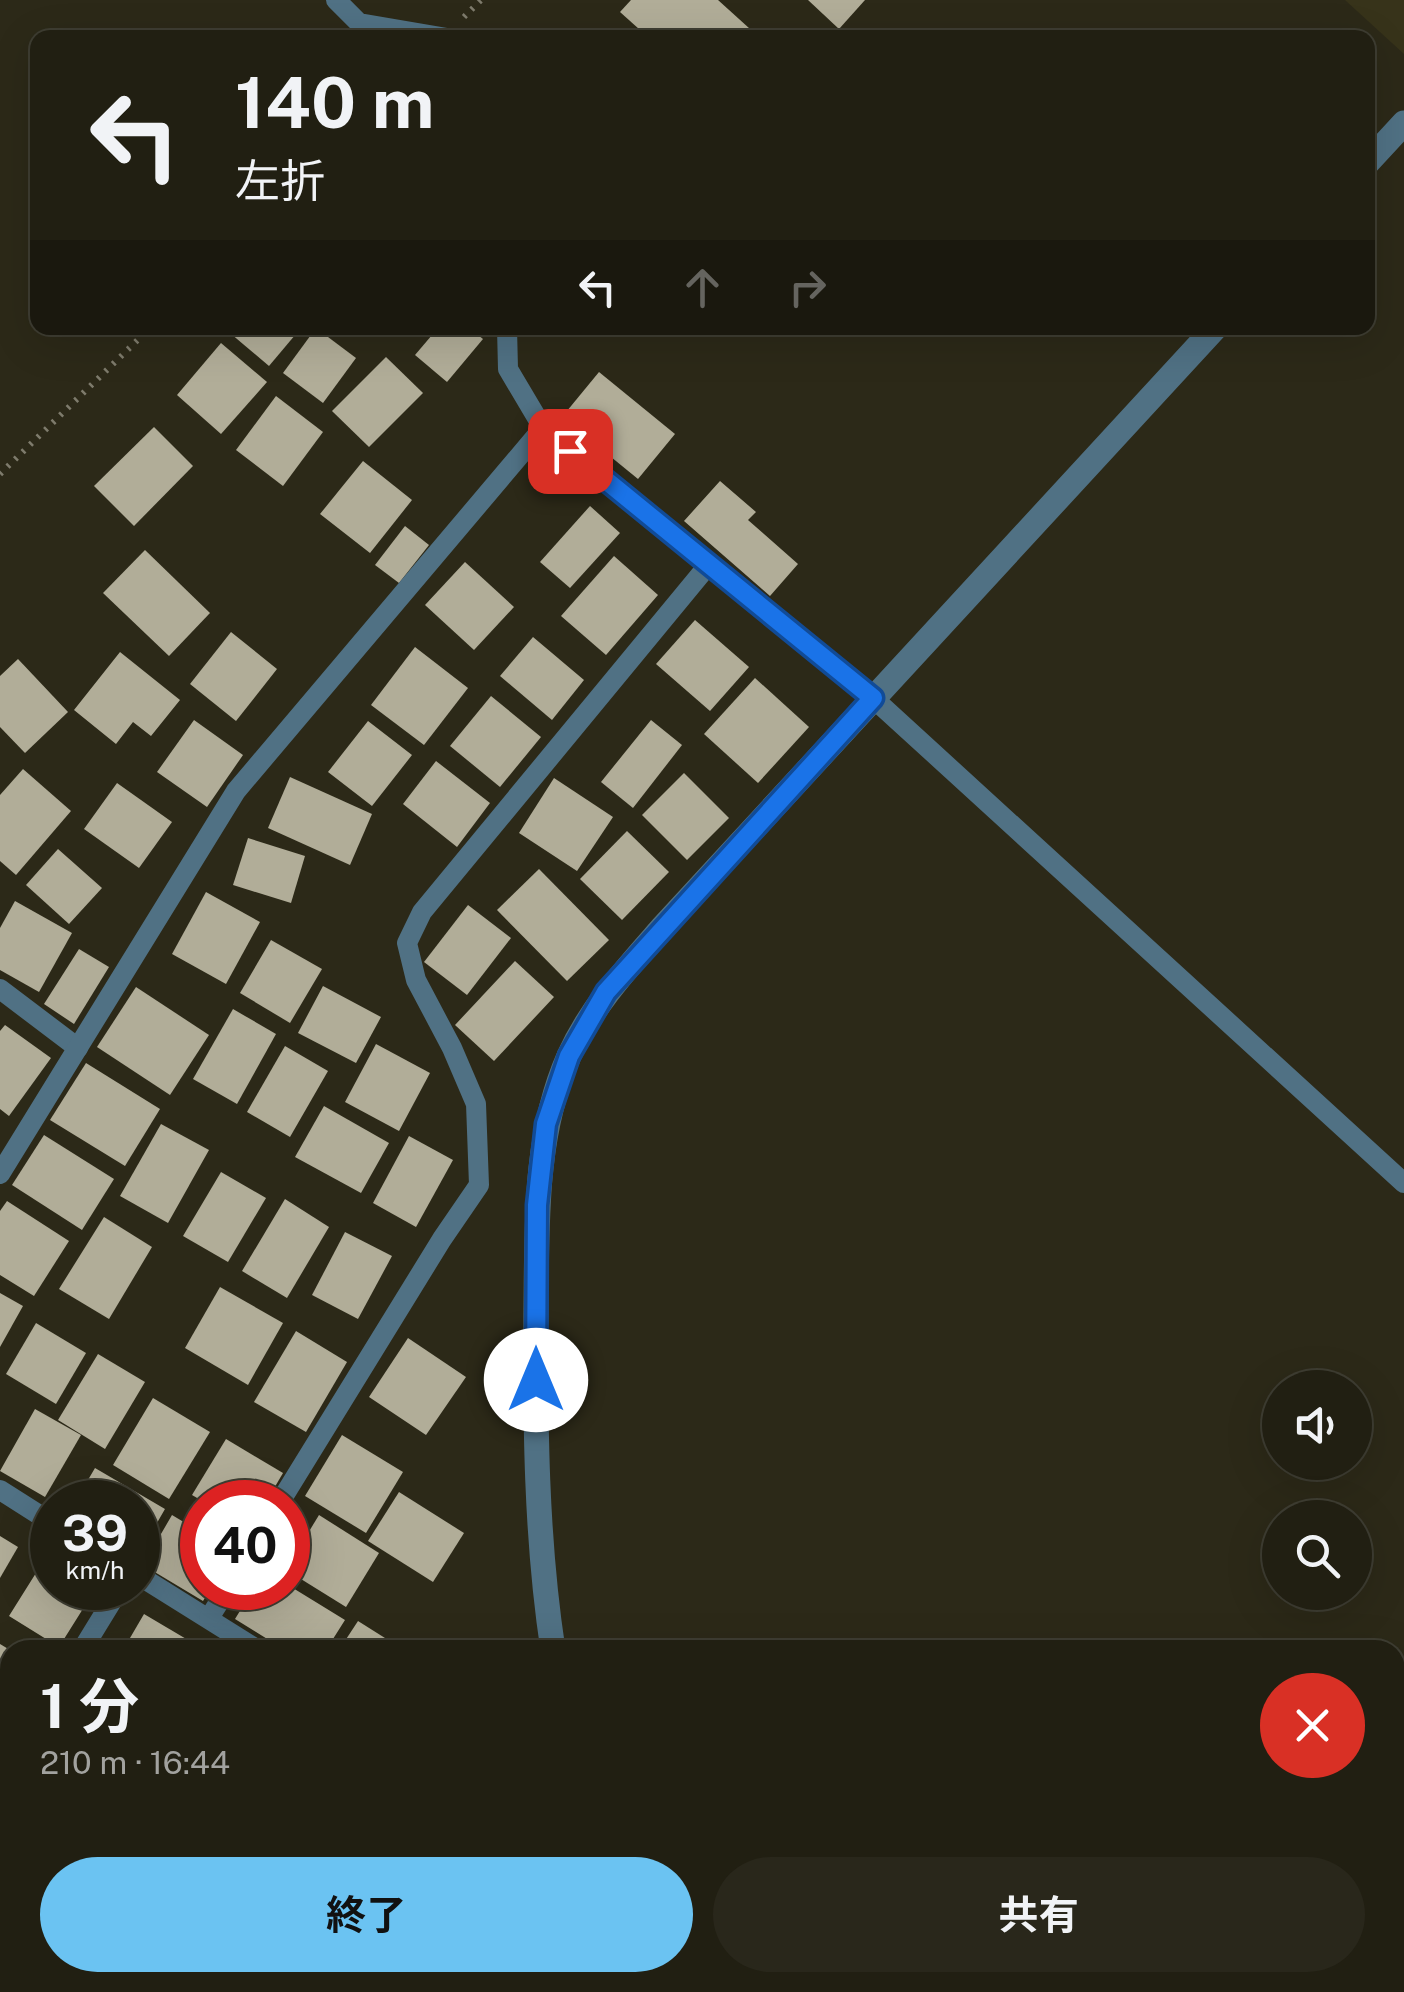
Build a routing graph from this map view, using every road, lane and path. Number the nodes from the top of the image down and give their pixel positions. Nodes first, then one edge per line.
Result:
1 (336, 0) edge
2 (401, 30) edge
3 (1404, 123) edge
4 (1375, 154) edge
5 (143, 335) edge
6 (507, 335) edge
7 (1209, 335) edge
8 (543, 428) junction
9 (0, 474) edge
10 (710, 563) junction
11 (873, 698) junction
12 (0, 989) edge
13 (78, 1048) junction
14 (0, 1174) edge
15 (1404, 1183) edge
16 (294, 1480) edge
17 (0, 1490) edge
18 (30, 1508) edge
19 (160, 1588) edge
20 (107, 1610) edge
21 (214, 1610) edge
22 (209, 1618) junction
23 (88, 1640) edge
24 (243, 1640) edge
25 (552, 1640) edge

1 - 2 lane
3 - 4 street
5 - 9 path
6 - 8 lane
7 - 11 street
8 - 10 lane
8 - 13 lane
10 - 11 lane
10 - 16 lane
11 - 15 lane
11 - 25 street
12 - 13 lane
13 - 14 lane
17 - 18 lane
19 - 22 lane
20 - 23 lane
21 - 22 lane
22 - 24 lane

